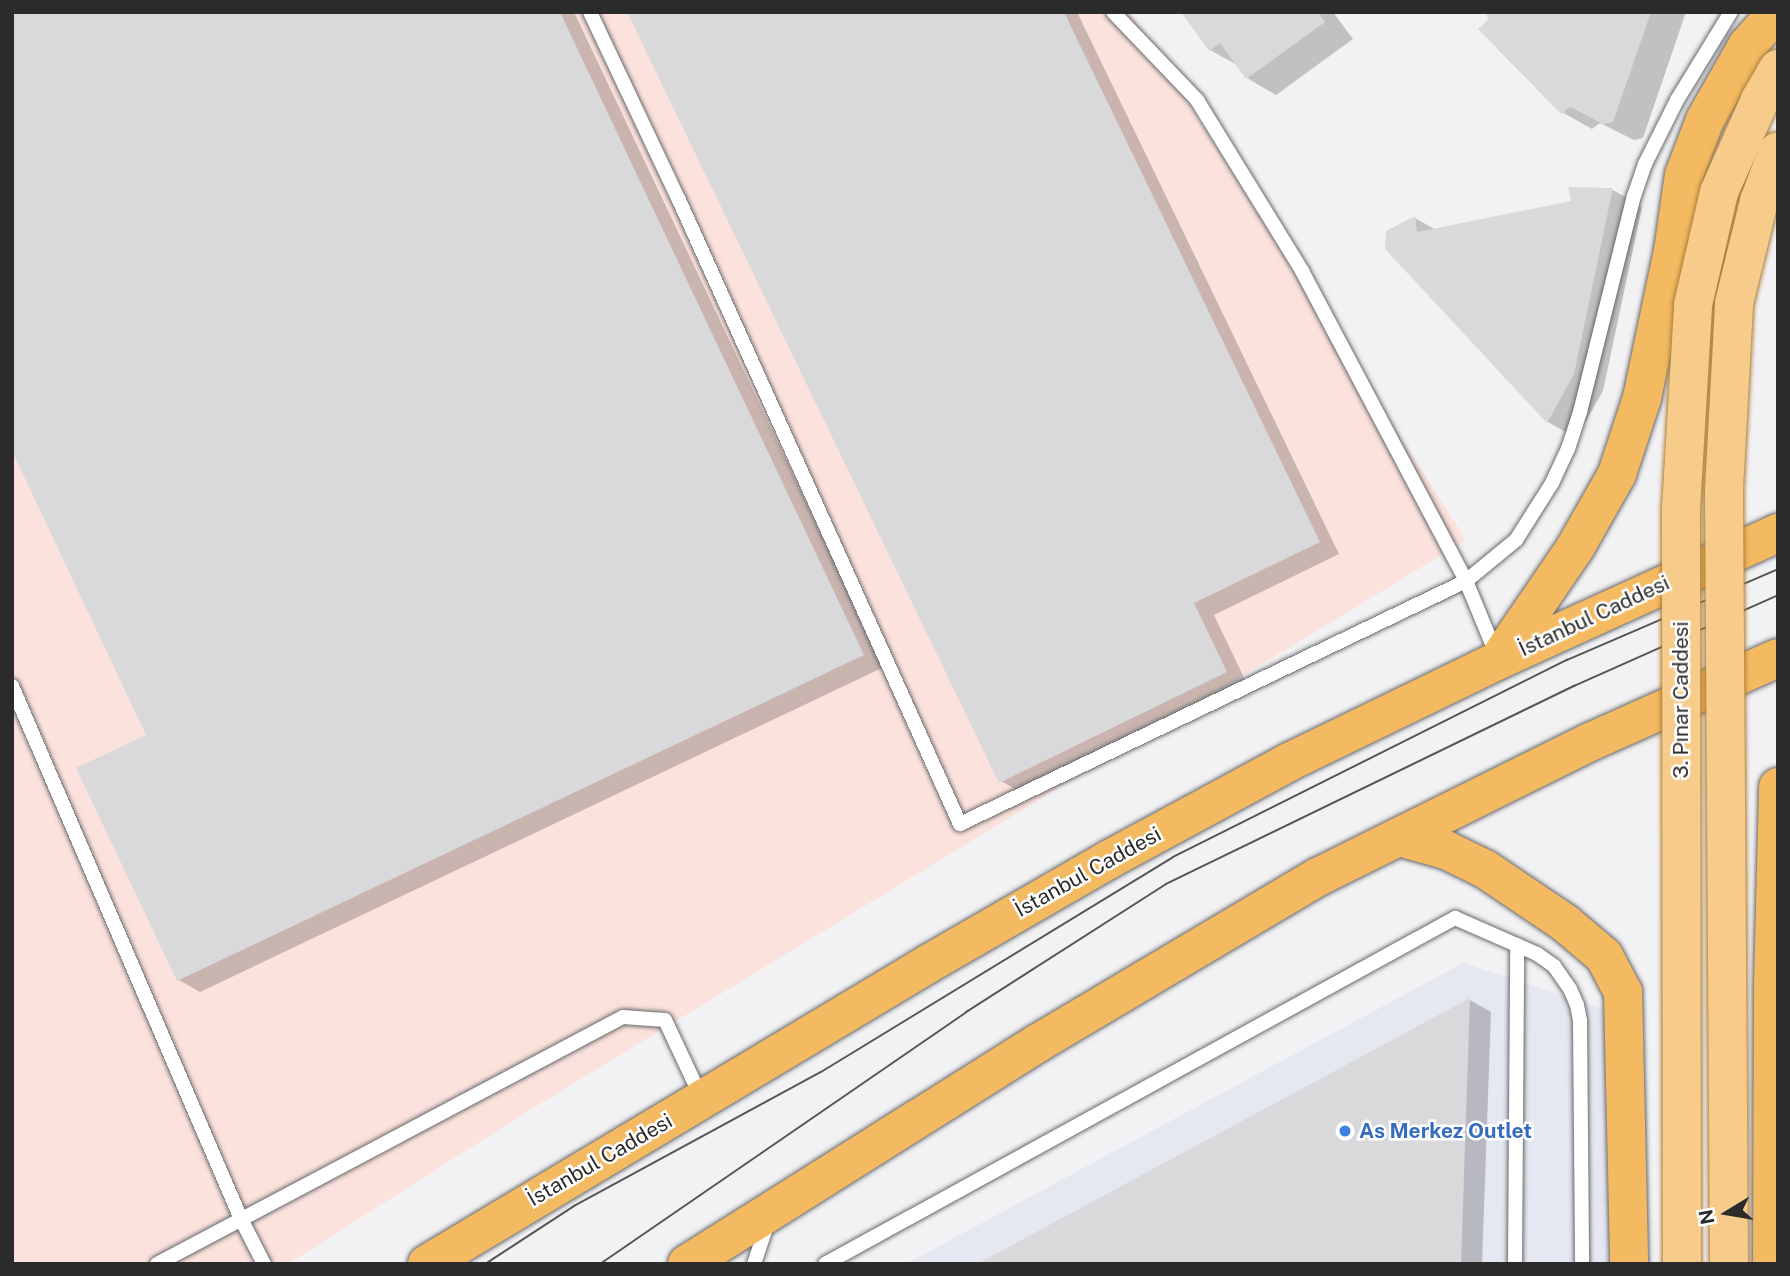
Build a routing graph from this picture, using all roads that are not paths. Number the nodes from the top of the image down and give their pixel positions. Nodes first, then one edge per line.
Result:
1 (590, 12) edge
2 (1113, 12) edge
3 (1731, 12) edge
4 (1777, 12) edge
5 (1778, 69) edge
6 (1778, 151) edge
7 (1778, 533) edge
8 (1466, 581) junction
9 (1778, 658) edge
10 (1499, 660) junction
11 (12, 686) edge
12 (1778, 787) edge
13 (1399, 838) junction
14 (1517, 945) junction
15 (703, 1100) junction
16 (772, 1210) junction
17 (241, 1219) junction
18 (157, 1264) edge
19 (264, 1264) edge
20 (427, 1264) edge
21 (687, 1264) edge
22 (754, 1264) edge
23 (825, 1264) edge
24 (1515, 1264) edge
25 (1581, 1264) edge
26 (1629, 1264) edge
27 (1682, 1264) edge
28 (1729, 1264) edge
29 (1772, 1264) edge

1 - 8 lane
2 - 8 lane
3 - 8 lane
4 - 10 highway
5 - 27 main road, 3. Pınar Caddesi, bridge
6 - 28 main road, bridge
7 - 10 highway, İstanbul Caddesi
8 - 10 lane
9 - 13 highway
10 - 15 highway, İstanbul Caddesi
11 - 17 lane
12 - 29 highway
13 - 16 highway
13 - 26 highway
14 - 23 lane
14 - 24 lane
14 - 25 lane
15 - 17 lane
15 - 20 highway, İstanbul Caddesi
16 - 21 highway
16 - 22 lane
17 - 18 lane
17 - 19 lane

